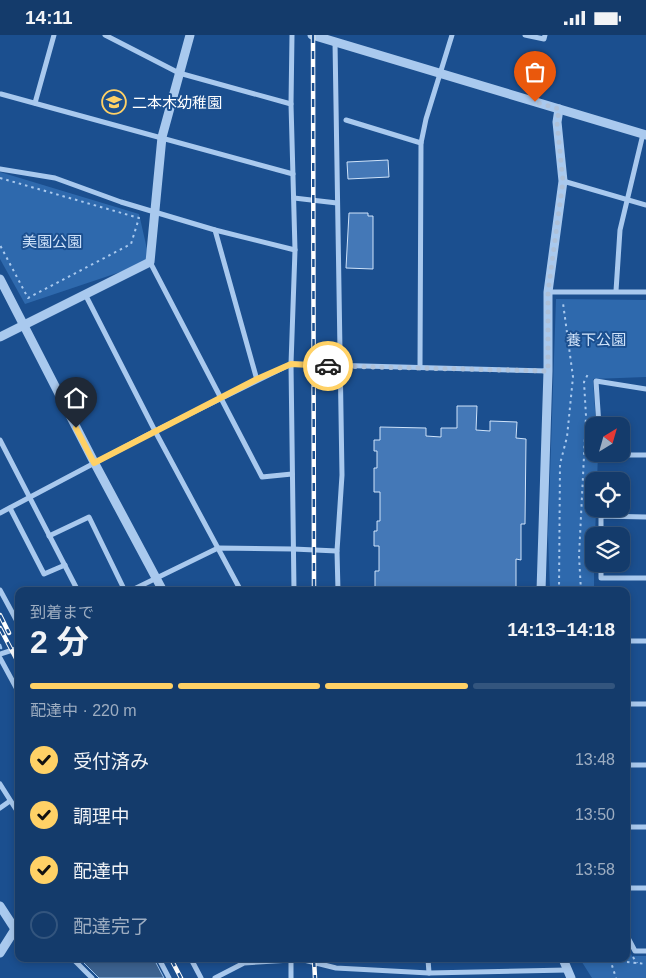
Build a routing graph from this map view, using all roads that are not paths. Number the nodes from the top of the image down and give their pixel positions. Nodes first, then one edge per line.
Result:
1 (54, 35) edge
2 (105, 35) edge
3 (190, 35) edge
4 (292, 35) edge
5 (312, 35) edge
6 (452, 35) edge
7 (525, 35) edge
8 (545, 35) edge
9 (335, 42) junction
10 (440, 72) junction
11 (180, 73) junction
12 (1, 93) edge
13 (0, 101) edge
14 (35, 103) junction
15 (291, 104) junction
16 (559, 109) junction
17 (346, 120) dead end
18 (644, 134) edge
19 (162, 137) junction
20 (421, 143) junction
21 (0, 169) edge
22 (293, 174) junction
23 (563, 181) junction
24 (294, 198) junction
25 (627, 199) junction
26 (337, 203) junction
27 (646, 205) edge
28 (153, 212) junction
29 (215, 230) junction
30 (294, 250) junction
31 (150, 262) junction
32 (0, 279) edge
33 (616, 291) junction
34 (548, 292) junction
35 (646, 292) edge
36 (85, 294) junction
37 (24, 325) junction
38 (0, 337) edge
39 (291, 364) junction
40 (341, 367) junction
41 (420, 368) junction
42 (548, 371) junction
43 (257, 379) junction
44 (646, 389) edge
45 (220, 398) junction
46 (598, 417) edge
47 (155, 431) junction
48 (0, 440) edge
49 (630, 455) edge
50 (646, 455) edge
51 (94, 463) junction
52 (292, 474) junction
53 (29, 497) junction
54 (10, 508) junction
55 (0, 513) edge
56 (646, 517) edge
57 (601, 527) edge
58 (49, 535) junction
59 (218, 548) junction
60 (293, 549) junction
61 (337, 551) junction
62 (65, 565) junction
63 (601, 572) edge
64 (156, 577) junction
65 (646, 578) edge
66 (76, 587) edge
67 (123, 587) edge
68 (137, 587) edge
69 (161, 587) edge
70 (239, 587) edge
71 (294, 587) edge
72 (338, 587) edge
73 (541, 587) edge
74 (0, 590) edge
75 (15, 618) edge
76 (630, 641) edge
77 (646, 641) edge
78 (15, 650) edge
79 (0, 656) edge
80 (15, 685) edge
81 (630, 704) edge
82 (646, 704) edge
83 (630, 765) edge
84 (646, 765) edge
85 (0, 784) edge
86 (10, 801) junction
87 (0, 807) edge
88 (15, 808) edge
89 (630, 827) edge
90 (646, 827) edge
91 (630, 888) edge
92 (646, 889) edge
93 (0, 906) edge
94 (15, 924) edge
95 (15, 929) edge
96 (630, 942) edge
97 (646, 951) edge
98 (0, 953) edge
99 (77, 962) edge
100 (161, 962) edge
101 (192, 962) edge
102 (241, 962) edge
103 (291, 962) edge
104 (312, 962) edge
105 (428, 962) edge
106 (564, 962) edge
107 (429, 973) junction
108 (569, 974) edge
109 (92, 978) edge
110 (169, 978) edge
111 (201, 978) edge
112 (215, 978) edge
113 (291, 978) edge

1 - 14 street
2 - 11 street
3 - 11 street
4 - 15 street
5 - 9 street
6 - 10 street
7 - 8 street
9 - 10 street
9 - 26 street
10 - 16 street
10 - 20 street
11 - 15 street
11 - 19 street
12 - 13 street
12 - 14 street
14 - 19 street
15 - 22 street
16 - 18 street
16 - 23 street
17 - 20 street
18 - 25 street
19 - 22 street
19 - 28 street
20 - 41 street
21 - 28 street
22 - 24 street
23 - 25 street
23 - 34 street
24 - 26 street
24 - 30 street
25 - 27 street
25 - 33 street
26 - 40 street
28 - 29 street
28 - 31 street
29 - 30 street
29 - 43 street
30 - 39 street
31 - 36 street
31 - 45 street
32 - 37 street
33 - 34 street
33 - 35 street
34 - 42 street
36 - 37 street
36 - 47 street
37 - 38 street
37 - 51 street
39 - 40 street
39 - 43 street
39 - 52 street
40 - 41 street
40 - 61 street
41 - 42 street
42 - 73 street
43 - 45 street
44 - 46 street
45 - 47 street
45 - 52 street
47 - 51 street
47 - 59 street
48 - 53 street
49 - 50 street
51 - 53 street
51 - 64 street
52 - 60 street
53 - 54 street
53 - 58 street
54 - 55 street
54 - 62 street
56 - 57 street
58 - 62 street
58 - 67 street
59 - 60 street
59 - 64 street
59 - 70 street
60 - 61 street
60 - 71 street
61 - 72 street
62 - 66 street
63 - 65 street
64 - 68 street
64 - 69 street
74 - 75 street
76 - 77 street
78 - 79 street
79 - 80 street
81 - 82 street
83 - 84 street
85 - 86 street
86 - 87 street
86 - 88 street
89 - 90 street
91 - 92 street
93 - 94 street
95 - 98 street
96 - 97 street
99 - 109 street
100 - 110 street
101 - 111 street
102 - 112 street
103 - 113 street
104 - 107 street
105 - 107 street
106 - 108 street
107 - 108 street

